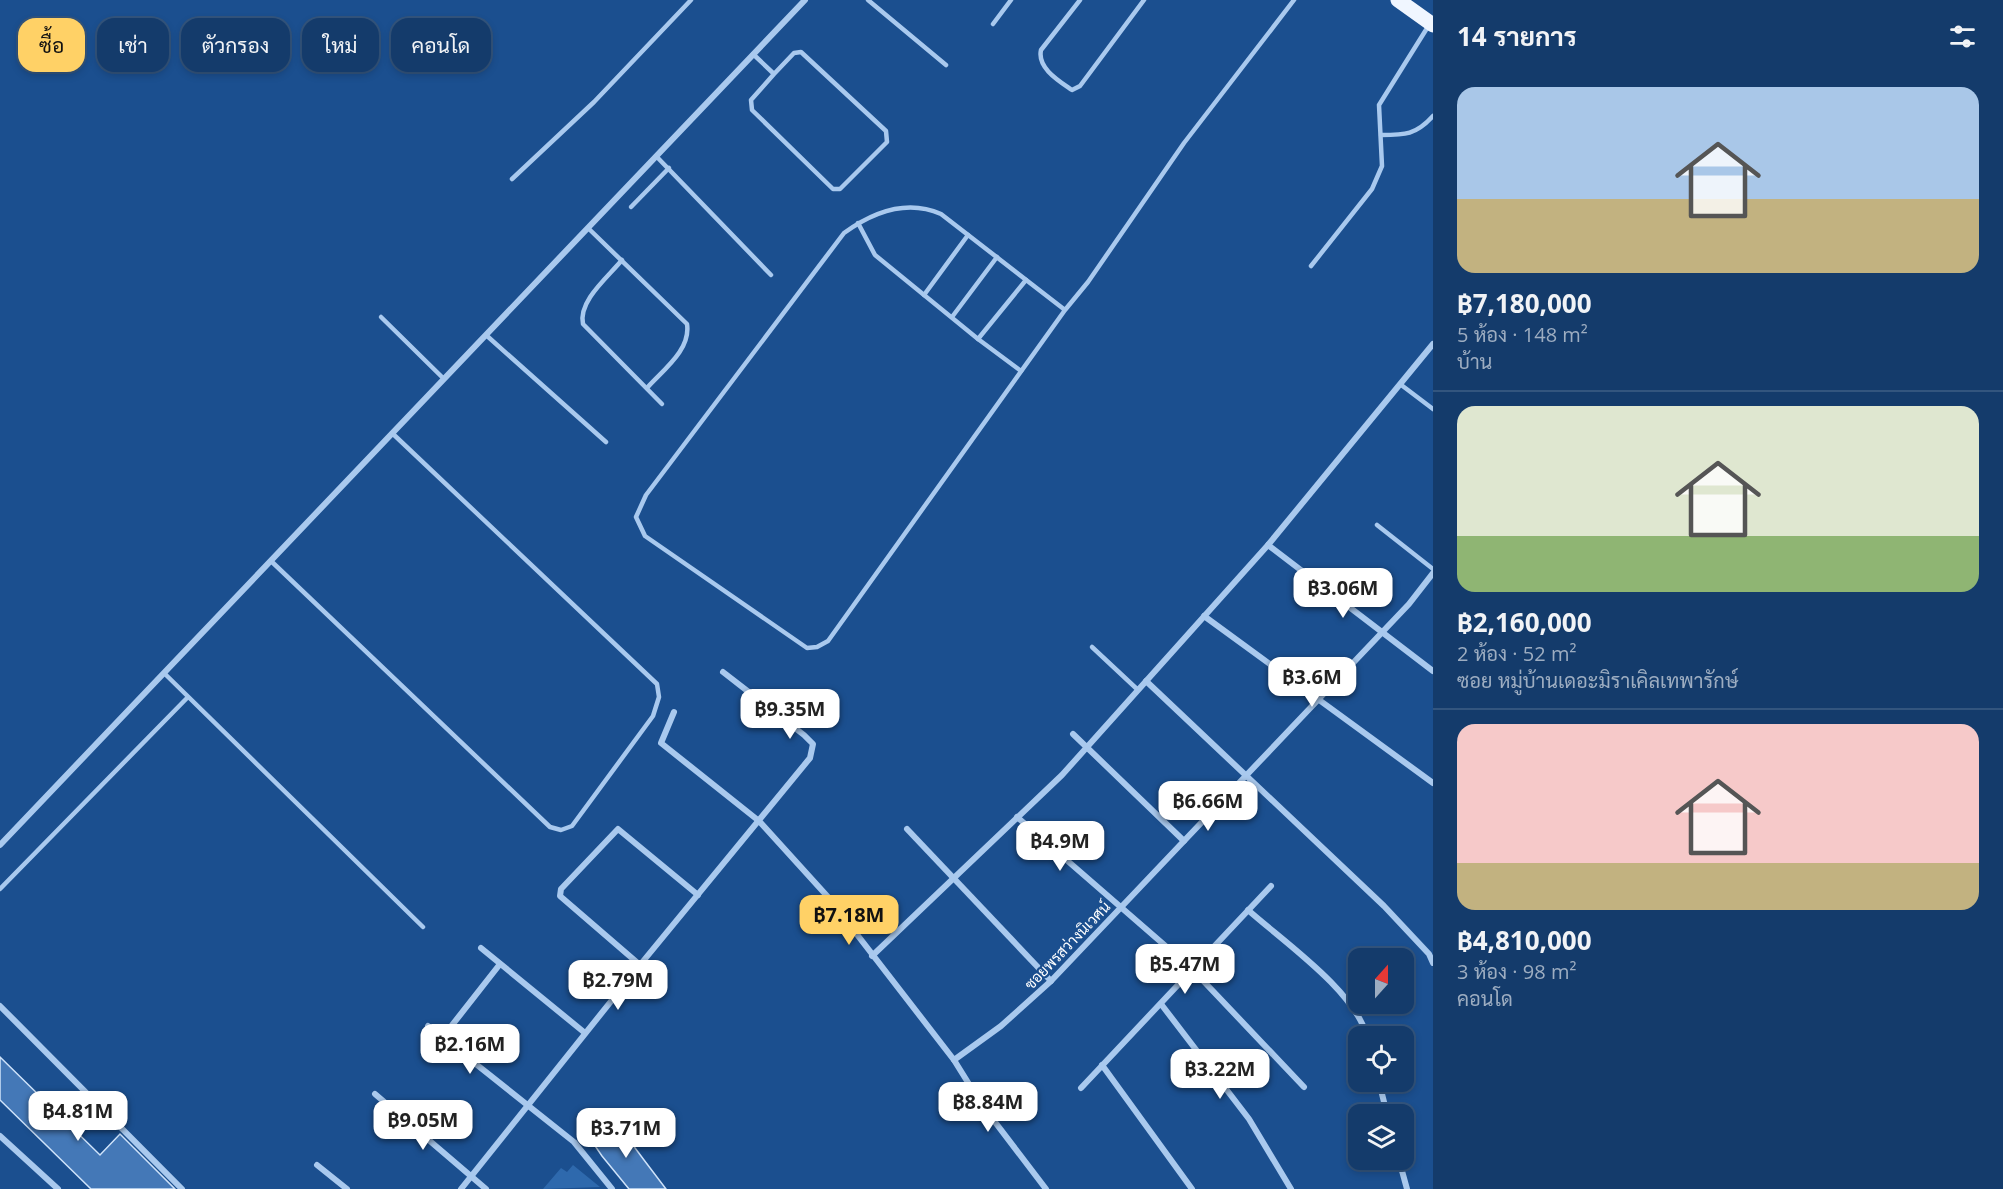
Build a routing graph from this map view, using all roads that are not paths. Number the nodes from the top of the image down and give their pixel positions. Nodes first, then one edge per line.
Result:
1 (691, 0) edge
2 (805, 0) edge
3 (868, 0) edge
4 (1011, 0) edge
5 (1080, 0) edge
6 (1144, 0) edge
7 (1294, 0) edge
8 (1398, 0) edge
9 (993, 24) dead end
10 (1432, 24) edge
11 (753, 54) junction
12 (946, 65) dead end
13 (774, 74) junction
14 (1433, 116) edge
15 (1381, 135) junction
16 (656, 156) junction
17 (669, 168) junction
18 (512, 179) dead end
19 (631, 207) dead end
20 (858, 223) junction
21 (588, 228) junction
22 (968, 235) junction
23 (997, 257) junction
24 (622, 260) junction
25 (1311, 266) dead end
26 (771, 275) dead end
27 (1026, 280) junction
28 (924, 295) junction
29 (1065, 310) junction
30 (381, 317) dead end
31 (952, 317) junction
32 (486, 335) junction
33 (978, 339) junction
34 (1433, 344) edge
35 (1022, 371) junction
36 (444, 379) junction
37 (1400, 384) junction
38 (647, 388) junction
39 (662, 404) dead end
40 (1433, 409) edge
41 (392, 434) junction
42 (606, 442) dead end
43 (1377, 525) dead end
44 (1268, 545) junction
45 (271, 561) junction
46 (1433, 571) edge
47 (1204, 616) junction
48 (1381, 633) junction
49 (1092, 647) dead end
50 (1433, 671) edge
51 (723, 672) dead end
52 (164, 673) junction
53 (1146, 681) junction
54 (1138, 690) junction
55 (187, 698) junction
56 (1319, 699) junction
57 (674, 712) dead end
58 (1073, 734) dead end
59 (1086, 748) junction
60 (1245, 777) junction
61 (1433, 783) edge
62 (1017, 818) junction
63 (759, 821) junction
64 (907, 829) dead end
65 (1184, 841) junction
66 (0, 845) edge
67 (953, 878) junction
68 (1271, 886) dead end
69 (0, 889) edge
70 (698, 895) junction
71 (1119, 908) junction
72 (1248, 910) junction
73 (423, 927) dead end
74 (481, 948) dead end
75 (872, 956) junction
76 (1433, 963) edge
77 (500, 964) junction
78 (640, 964) junction
79 (1192, 969) junction
80 (1051, 981) junction
81 (1161, 1004) junction
82 (0, 1006) edge
83 (428, 1026) dead end
84 (1362, 1026) edge
85 (585, 1033) junction
86 (442, 1038) junction
87 (954, 1060) junction
88 (1102, 1065) junction
89 (1304, 1087) dead end
90 (1081, 1088) dead end
91 (375, 1094) dead end
92 (527, 1105) junction
93 (0, 1136) edge
94 (317, 1165) dead end
95 (1402, 1170) edge
96 (470, 1175) junction
97 (58, 1189) edge
98 (182, 1189) edge
99 (347, 1189) edge
100 (461, 1189) edge
101 (486, 1189) edge
102 (612, 1189) edge
103 (1046, 1189) edge
104 (1192, 1189) edge
105 (1291, 1189) edge
106 (1407, 1189) edge

1 - 18 lane
2 - 11 street
3 - 12 lane
4 - 9 lane
5 - 6 lane
7 - 29 lane
8 - 10 main road
10 - 15 lane
11 - 13 lane
11 - 16 street
13 - 13 lane
14 - 15 lane
15 - 25 lane
16 - 17 lane
16 - 21 street
17 - 19 lane
17 - 26 lane
20 - 22 lane
20 - 28 lane
20 - 35 lane
21 - 24 lane
21 - 32 street
22 - 23 lane
22 - 28 lane
23 - 27 lane
23 - 31 lane
24 - 38 lane
24 - 38 lane
27 - 29 lane
27 - 33 lane
28 - 31 lane
29 - 35 lane
30 - 36 lane
31 - 33 lane
32 - 36 street
32 - 42 lane
33 - 35 lane
34 - 37 street
36 - 41 street
37 - 40 lane
37 - 44 street
38 - 39 lane
41 - 45 street
41 - 45 lane
43 - 46 lane
44 - 47 street
44 - 48 street
45 - 52 street
46 - 48 street, ซอยพรสว่างนิเวศน์
47 - 53 street
47 - 56 street
48 - 50 street
48 - 56 street, ซอยพรสว่างนิเวศน์
49 - 54 lane
51 - 63 street
52 - 55 lane
52 - 66 street
53 - 54 street
53 - 60 street
54 - 59 street
55 - 69 lane
55 - 73 lane
56 - 60 street, ซอยพรสว่างนิเวศน์
56 - 61 street
57 - 63 street
58 - 59 street
59 - 62 street
59 - 65 street
60 - 65 street, ซอยพรสว่างนิเวศน์
60 - 76 street
62 - 67 street
62 - 71 street
63 - 70 street
63 - 75 street
64 - 67 street
65 - 71 street, ซอยพรสว่างนิเวศน์
67 - 75 street
67 - 80 street
68 - 72 street
70 - 78 street
70 - 78 street
71 - 79 street
71 - 80 street, ซอยพรสว่างนิเวศน์
72 - 79 street
72 - 84 street
74 - 77 street
75 - 87 street
77 - 85 street
77 - 86 street
78 - 85 street
79 - 81 street
79 - 89 street
80 - 87 street, ซอยพรสว่างนิเวศน์
81 - 88 street
81 - 105 street
82 - 98 street
83 - 86 street
85 - 92 street
86 - 92 street
87 - 103 street
88 - 90 street
88 - 104 street
91 - 96 street
92 - 96 street
92 - 102 street
93 - 97 street
94 - 99 street
95 - 106 street
96 - 100 street
96 - 101 street

